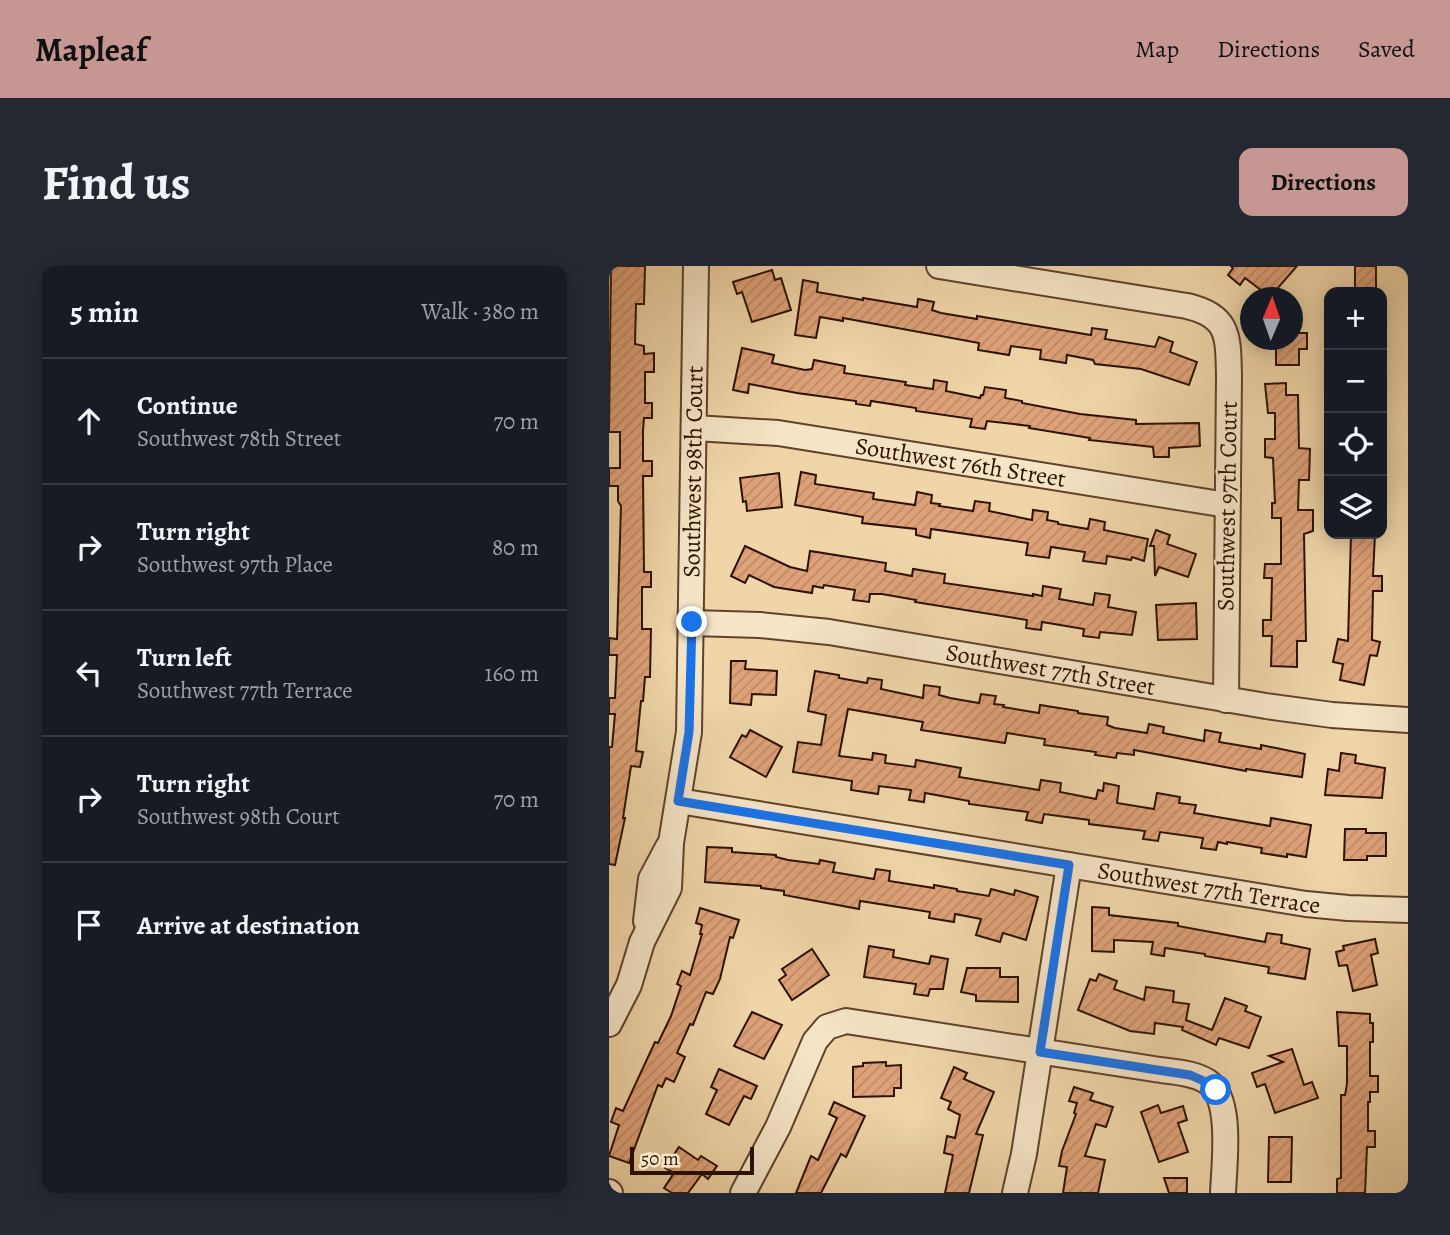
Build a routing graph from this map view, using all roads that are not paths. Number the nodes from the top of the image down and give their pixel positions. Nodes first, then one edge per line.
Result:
1 (696, 266) edge
2 (939, 266) edge
3 (695, 428) junction
4 (1227, 505) junction
5 (692, 622) junction
6 (1226, 700) junction
7 (1408, 720) edge
8 (678, 801) junction
9 (1069, 865) junction
10 (1408, 910) edge
11 (609, 1024) edge
12 (1040, 1052) junction
13 (743, 1193) edge
14 (1015, 1193) edge
15 (1223, 1193) edge

1 - 3 street, Southwest 98th Court
2 - 4 street, Southwest 97th Court
3 - 4 street, Southwest 76th Street
3 - 5 street, Southwest 98th Court
4 - 6 street, Southwest 97th Court
5 - 6 street, Southwest 77th Street
5 - 8 street, Southwest 98th Court
6 - 7 street, Southwest 77th Street
8 - 9 street, Southwest 77th Terrace
8 - 11 street, Southwest 98th Court
9 - 10 street, Southwest 77th Terrace
9 - 12 street
12 - 13 street
12 - 14 street
12 - 15 street

